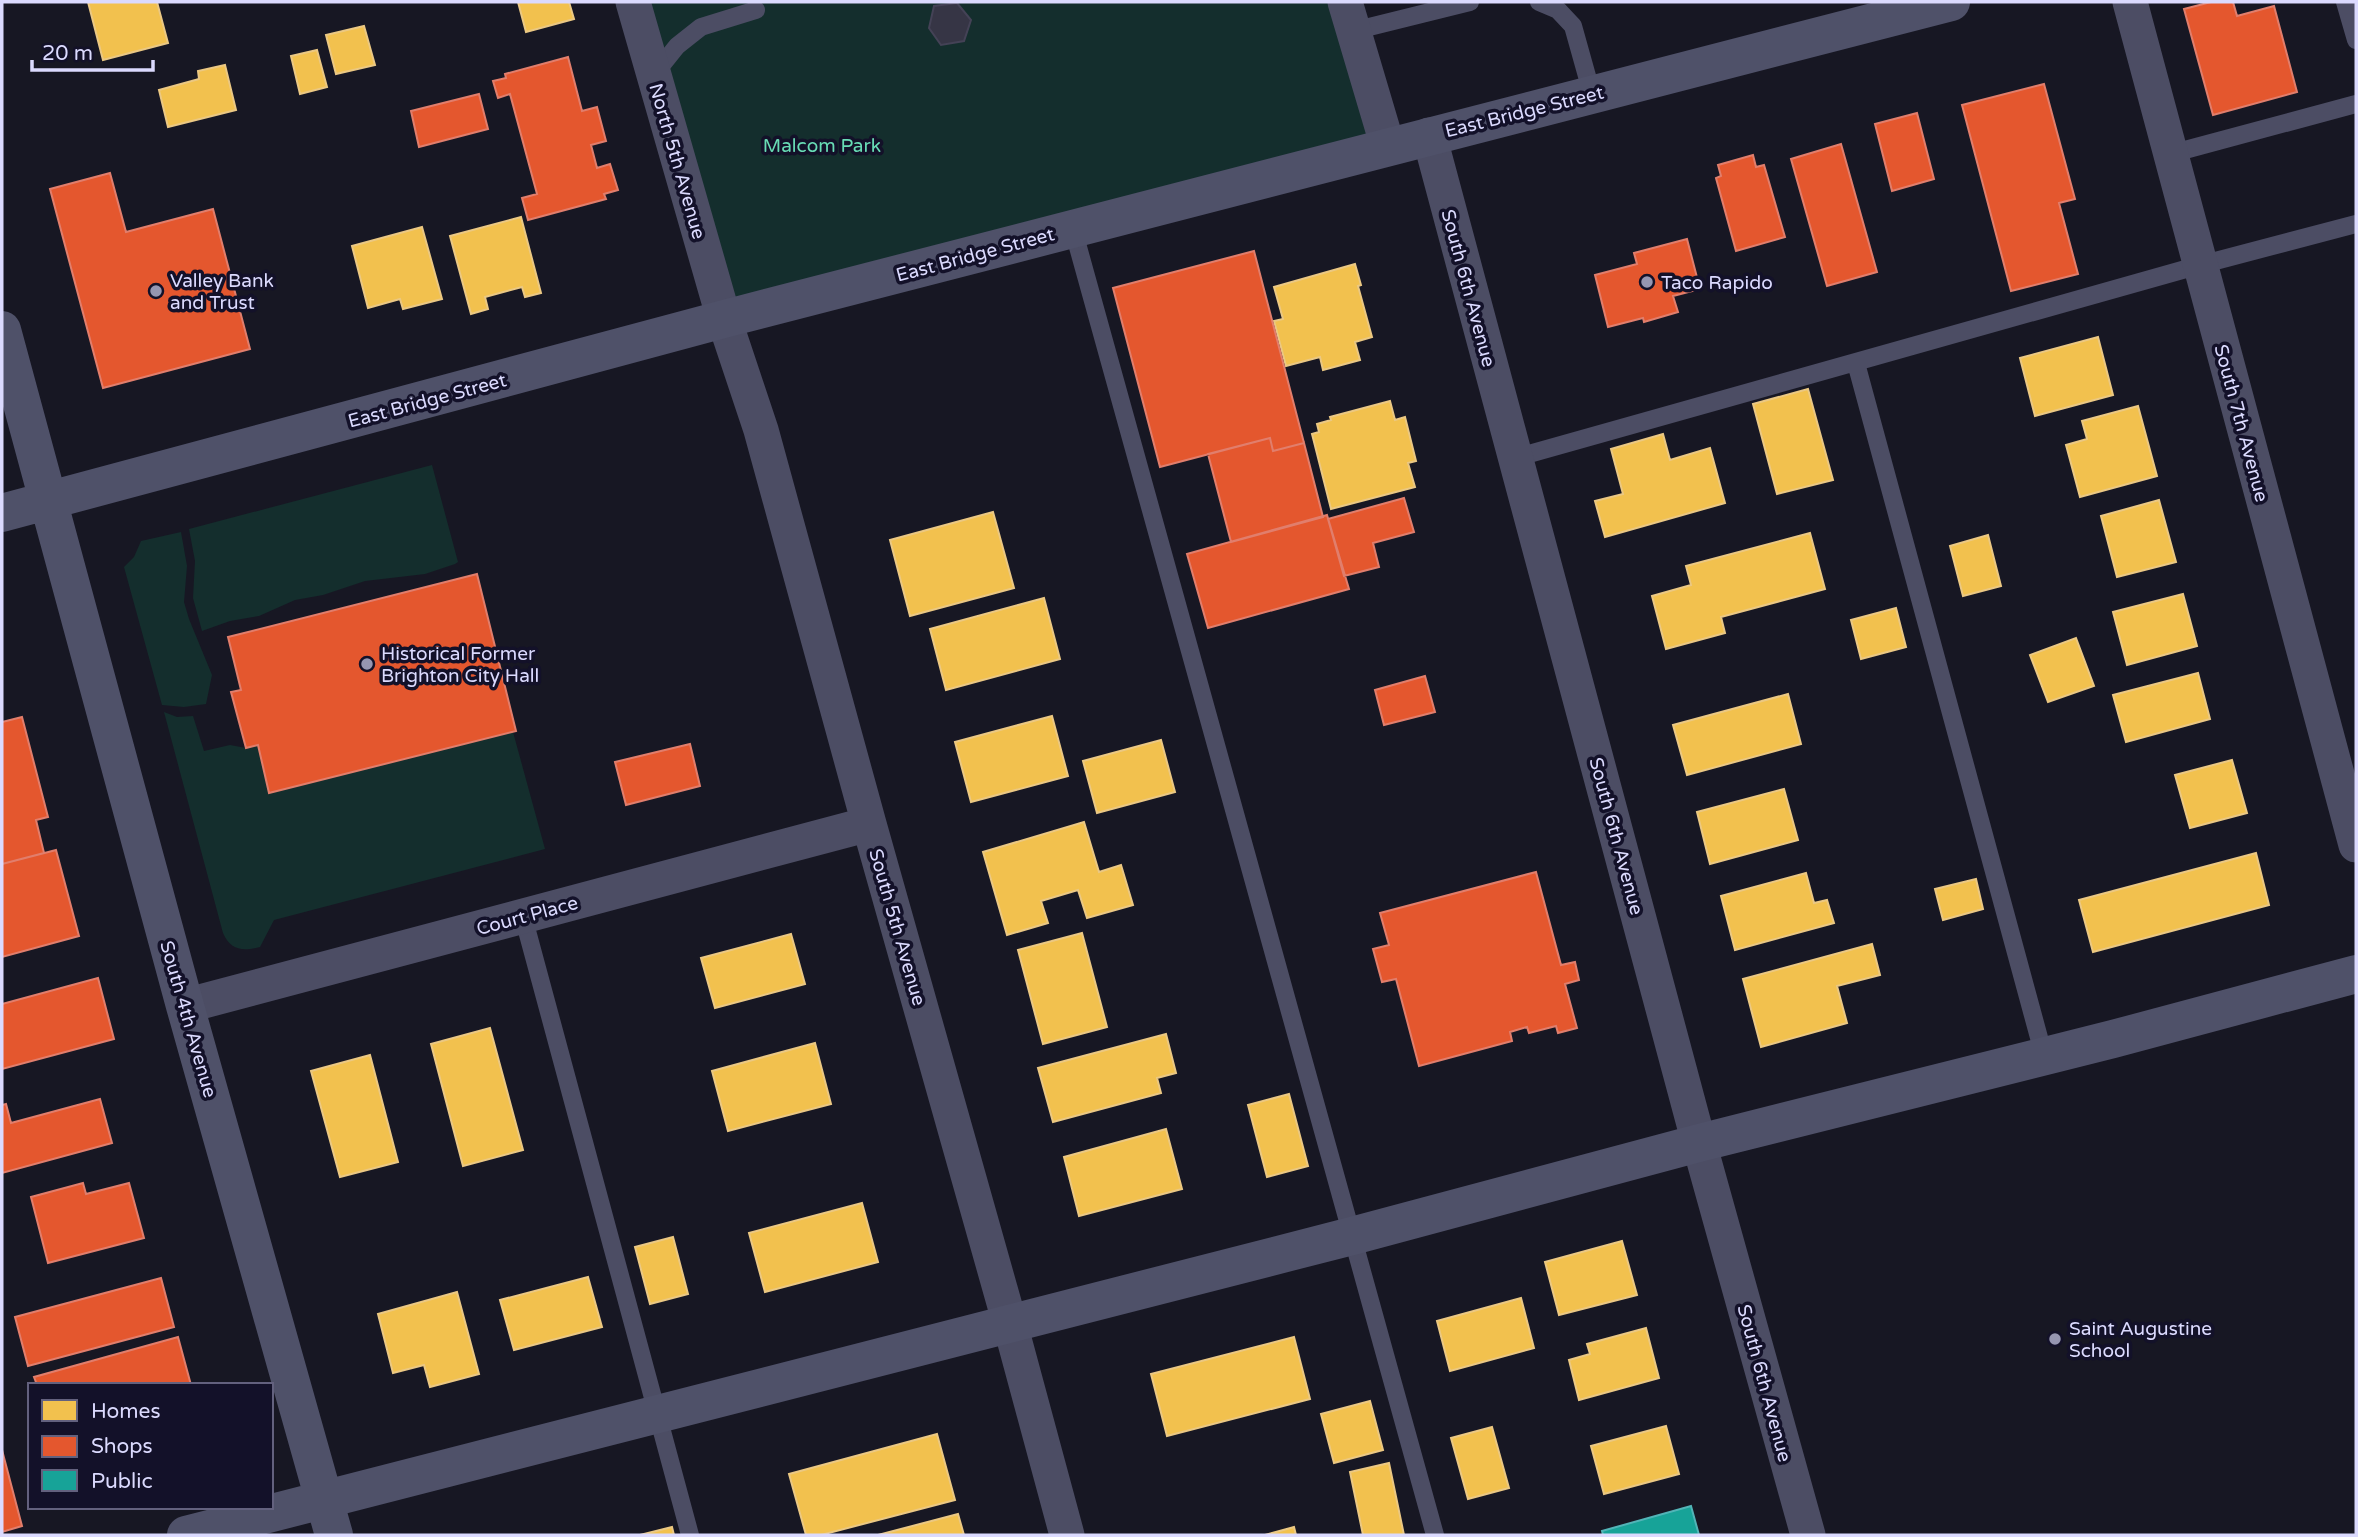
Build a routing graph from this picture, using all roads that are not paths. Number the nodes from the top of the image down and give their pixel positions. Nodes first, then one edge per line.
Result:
1 (633, 2) edge
2 (1470, 2) edge
3 (1539, 2) edge
4 (1951, 2) edge
5 (2130, 2) edge
6 (2345, 2) edge
7 (756, 10) dead end
8 (1349, 16) edge
9 (2356, 40) edge
10 (653, 76) junction
11 (1592, 94) junction
12 (2356, 104) edge
13 (1429, 135) junction
14 (1388, 147) junction
15 (2170, 153) junction
16 (2356, 224) edge
17 (1073, 229) junction
18 (2200, 265) junction
19 (724, 319) junction
20 (2, 330) edge
21 (1856, 363) junction
22 (1515, 458) junction
23 (48, 501) junction
24 (2, 513) edge
25 (869, 824) junction
26 (2356, 845) edge
27 (523, 916) junction
28 (2356, 974) edge
29 (185, 1006) junction
30 (2044, 1056) junction
31 (1699, 1143) junction
32 (1352, 1236) junction
33 (1010, 1324) junction
34 (656, 1414) junction
35 (324, 1499) junction
36 (186, 1535) edge
37 (334, 1535) edge
38 (690, 1535) edge
39 (1067, 1535) edge
40 (1434, 1535) edge
41 (1808, 1535) edge

1 - 10 street, North 5th Avenue
2 - 8 lane
3 - 11 lane
4 - 11 main road, East Bridge Street
5 - 15 street, South 7th Avenue
6 - 9 lane
7 - 10 lane
8 - 14 street
10 - 19 street, North 5th Avenue
11 - 13 main road, East Bridge Street
12 - 15 lane
13 - 14 main road, East Bridge Street
13 - 22 street, South 6th Avenue
14 - 17 main road, East Bridge Street
15 - 18 street, South 7th Avenue
16 - 18 lane
17 - 19 main road, East Bridge Street
17 - 32 lane
18 - 21 lane
18 - 26 street, South 7th Avenue
19 - 23 main road, East Bridge Street
19 - 25 street, South 5th Avenue
20 - 23 main road, South 4th Avenue
21 - 22 lane
21 - 30 lane
22 - 31 street, South 6th Avenue
23 - 24 main road, East Bridge Street
23 - 29 main road, South 4th Avenue
25 - 27 street, Court Place
25 - 33 street, South 5th Avenue
27 - 29 street, Court Place
27 - 34 lane
28 - 30 main road
29 - 35 main road, South 4th Avenue
30 - 31 main road
31 - 32 main road
31 - 41 street, South 6th Avenue
32 - 33 main road
32 - 40 lane
33 - 34 main road
33 - 39 street, South 5th Avenue
34 - 35 main road
34 - 38 lane
35 - 36 main road
35 - 37 main road, South 4th Avenue

